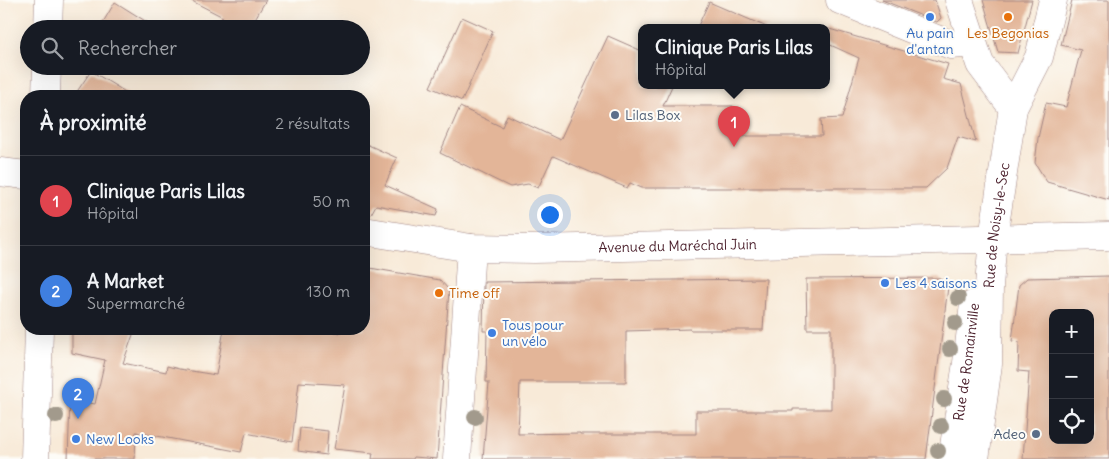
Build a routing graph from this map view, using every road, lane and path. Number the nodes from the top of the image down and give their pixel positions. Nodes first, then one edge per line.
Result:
1 (49, 0) edge
2 (840, 0) edge
3 (959, 0) edge
4 (1053, 0) edge
5 (48, 20) edge
6 (972, 43) junction
7 (47, 75) edge
8 (46, 90) edge
9 (1013, 108) junction
10 (0, 172) edge
11 (20, 174) edge
12 (370, 232) edge
13 (1109, 236) edge
14 (993, 238) junction
15 (471, 248) junction
16 (39, 335) edge
17 (35, 459) edge
18 (457, 459) edge
19 (952, 459) edge
20 (975, 459) edge

1 - 5 street
2 - 6 street
3 - 6 street
4 - 9 street, Rue de Noisy-le-Sec
6 - 9 street
7 - 8 street
9 - 14 street, Rue de Noisy-le-Sec
10 - 11 street
12 - 15 street, Avenue du Maréchal Juin
13 - 14 street, Avenue du Maréchal Juin
14 - 15 street, Avenue du Maréchal Juin
14 - 19 street, Rue de Romainville
14 - 20 street, Rue de Noisy-le-Sec
15 - 18 street
16 - 17 street

